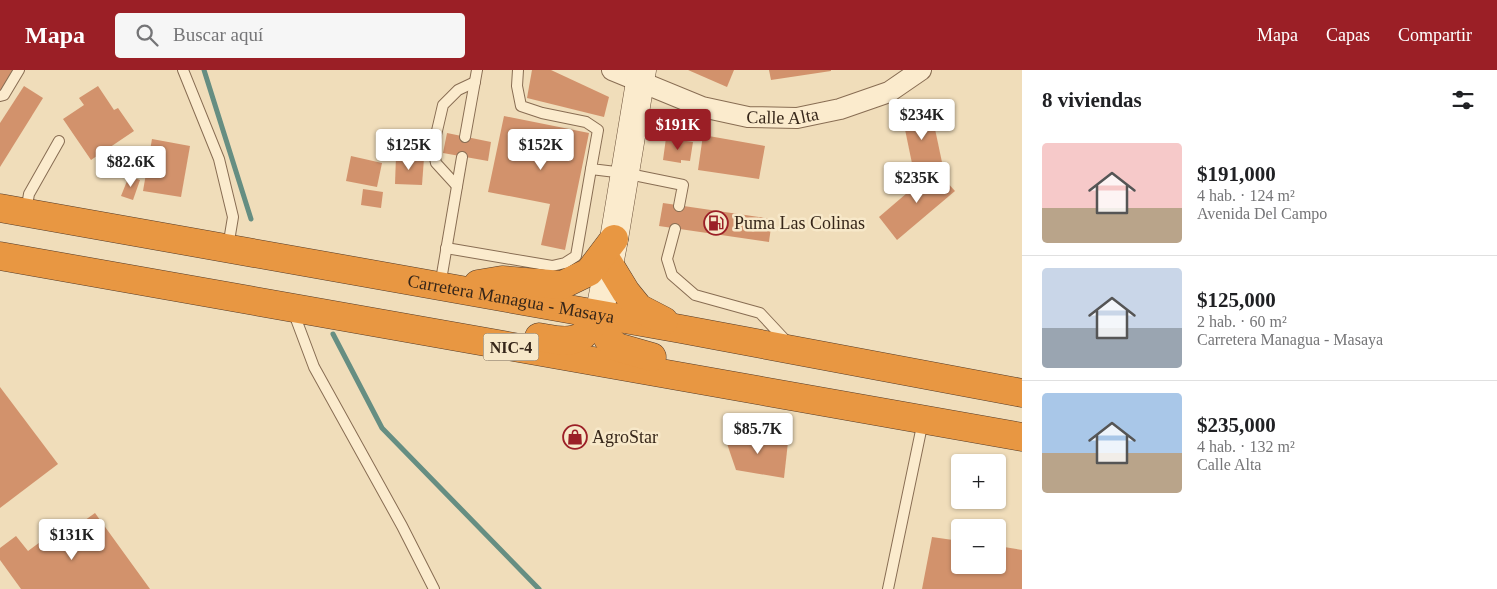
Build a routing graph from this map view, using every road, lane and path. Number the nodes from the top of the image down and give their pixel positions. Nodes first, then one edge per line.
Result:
1 (19, 70) edge
2 (183, 70) edge
3 (476, 70) edge
4 (518, 70) edge
5 (612, 70) edge
6 (921, 70) edge
7 (641, 76) edge
8 (474, 82) junction
9 (0, 96) edge
10 (465, 137) dead end
11 (59, 141) dead end
12 (462, 156) dead end
13 (591, 169) junction
14 (624, 173) junction
15 (457, 186) junction
16 (679, 206) dead end
17 (13, 210) edge
18 (675, 229) dead end
19 (446, 248) junction
20 (228, 249) junction
21 (612, 251) junction
22 (0, 256) edge
23 (445, 288) junction
24 (292, 308) junction
25 (599, 316) junction
26 (392, 325) junction
27 (681, 329) junction
28 (796, 351) junction
29 (774, 393) junction
30 (1022, 393) edge
31 (924, 420) junction
32 (1022, 437) edge
33 (434, 589) edge
34 (888, 589) edge

1 - 9 lane
2 - 20 lane
3 - 8 lane
4 - 13 lane
5 - 7 street, Calle Alta
6 - 7 street, Calle Alta
7 - 14 street
8 - 10 lane
8 - 15 lane
11 - 17 lane
12 - 15 lane
13 - 14 lane
13 - 19 lane
14 - 16 lane
14 - 21 street
15 - 19 lane
17 - 20 highway, Carretera Managua - Masaya
18 - 28 lane
19 - 23 lane
20 - 23 highway, Carretera Managua - Masaya
21 - 23 highway
21 - 25 street
21 - 27 highway
22 - 24 highway, NIC-4
23 - 25 highway, Carretera Managua - Masaya
24 - 26 highway, NIC-4
24 - 33 lane
25 - 26 highway
25 - 27 highway, Carretera Managua - Masaya
25 - 29 highway
26 - 29 highway, NIC-4
27 - 28 highway, Carretera Managua - Masaya
28 - 30 highway, Carretera Managua - Masaya
29 - 31 highway, NIC-4
31 - 32 highway, NIC-4
31 - 34 lane

